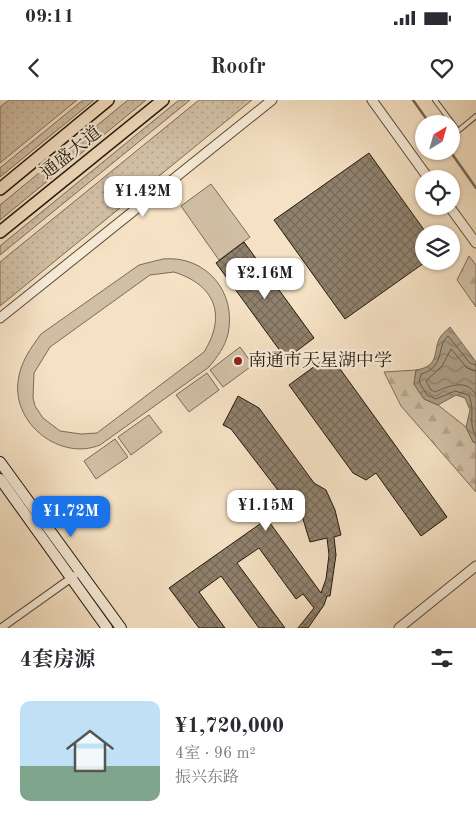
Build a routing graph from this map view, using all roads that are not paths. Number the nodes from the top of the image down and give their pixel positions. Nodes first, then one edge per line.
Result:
1 (108, 100) edge
2 (163, 100) edge
3 (272, 100) edge
4 (372, 100) edge
5 (435, 100) edge
6 (476, 116) edge
7 (423, 170) edge
8 (0, 189) edge
9 (456, 215) edge
10 (0, 232) edge
11 (476, 243) edge
12 (0, 318) edge
13 (0, 462) edge
14 (0, 479) edge
15 (476, 566) edge
16 (76, 574) junction
17 (0, 628) edge
18 (106, 628) edge
19 (121, 628) edge
20 (399, 628) edge

1 - 8 main road, 通盛大道
2 - 10 main road, 通盛大道
3 - 12 street
4 - 7 street
5 - 6 lane
9 - 11 street
13 - 16 main road
14 - 16 main road
15 - 20 street
16 - 17 street
16 - 18 main road
16 - 19 main road

